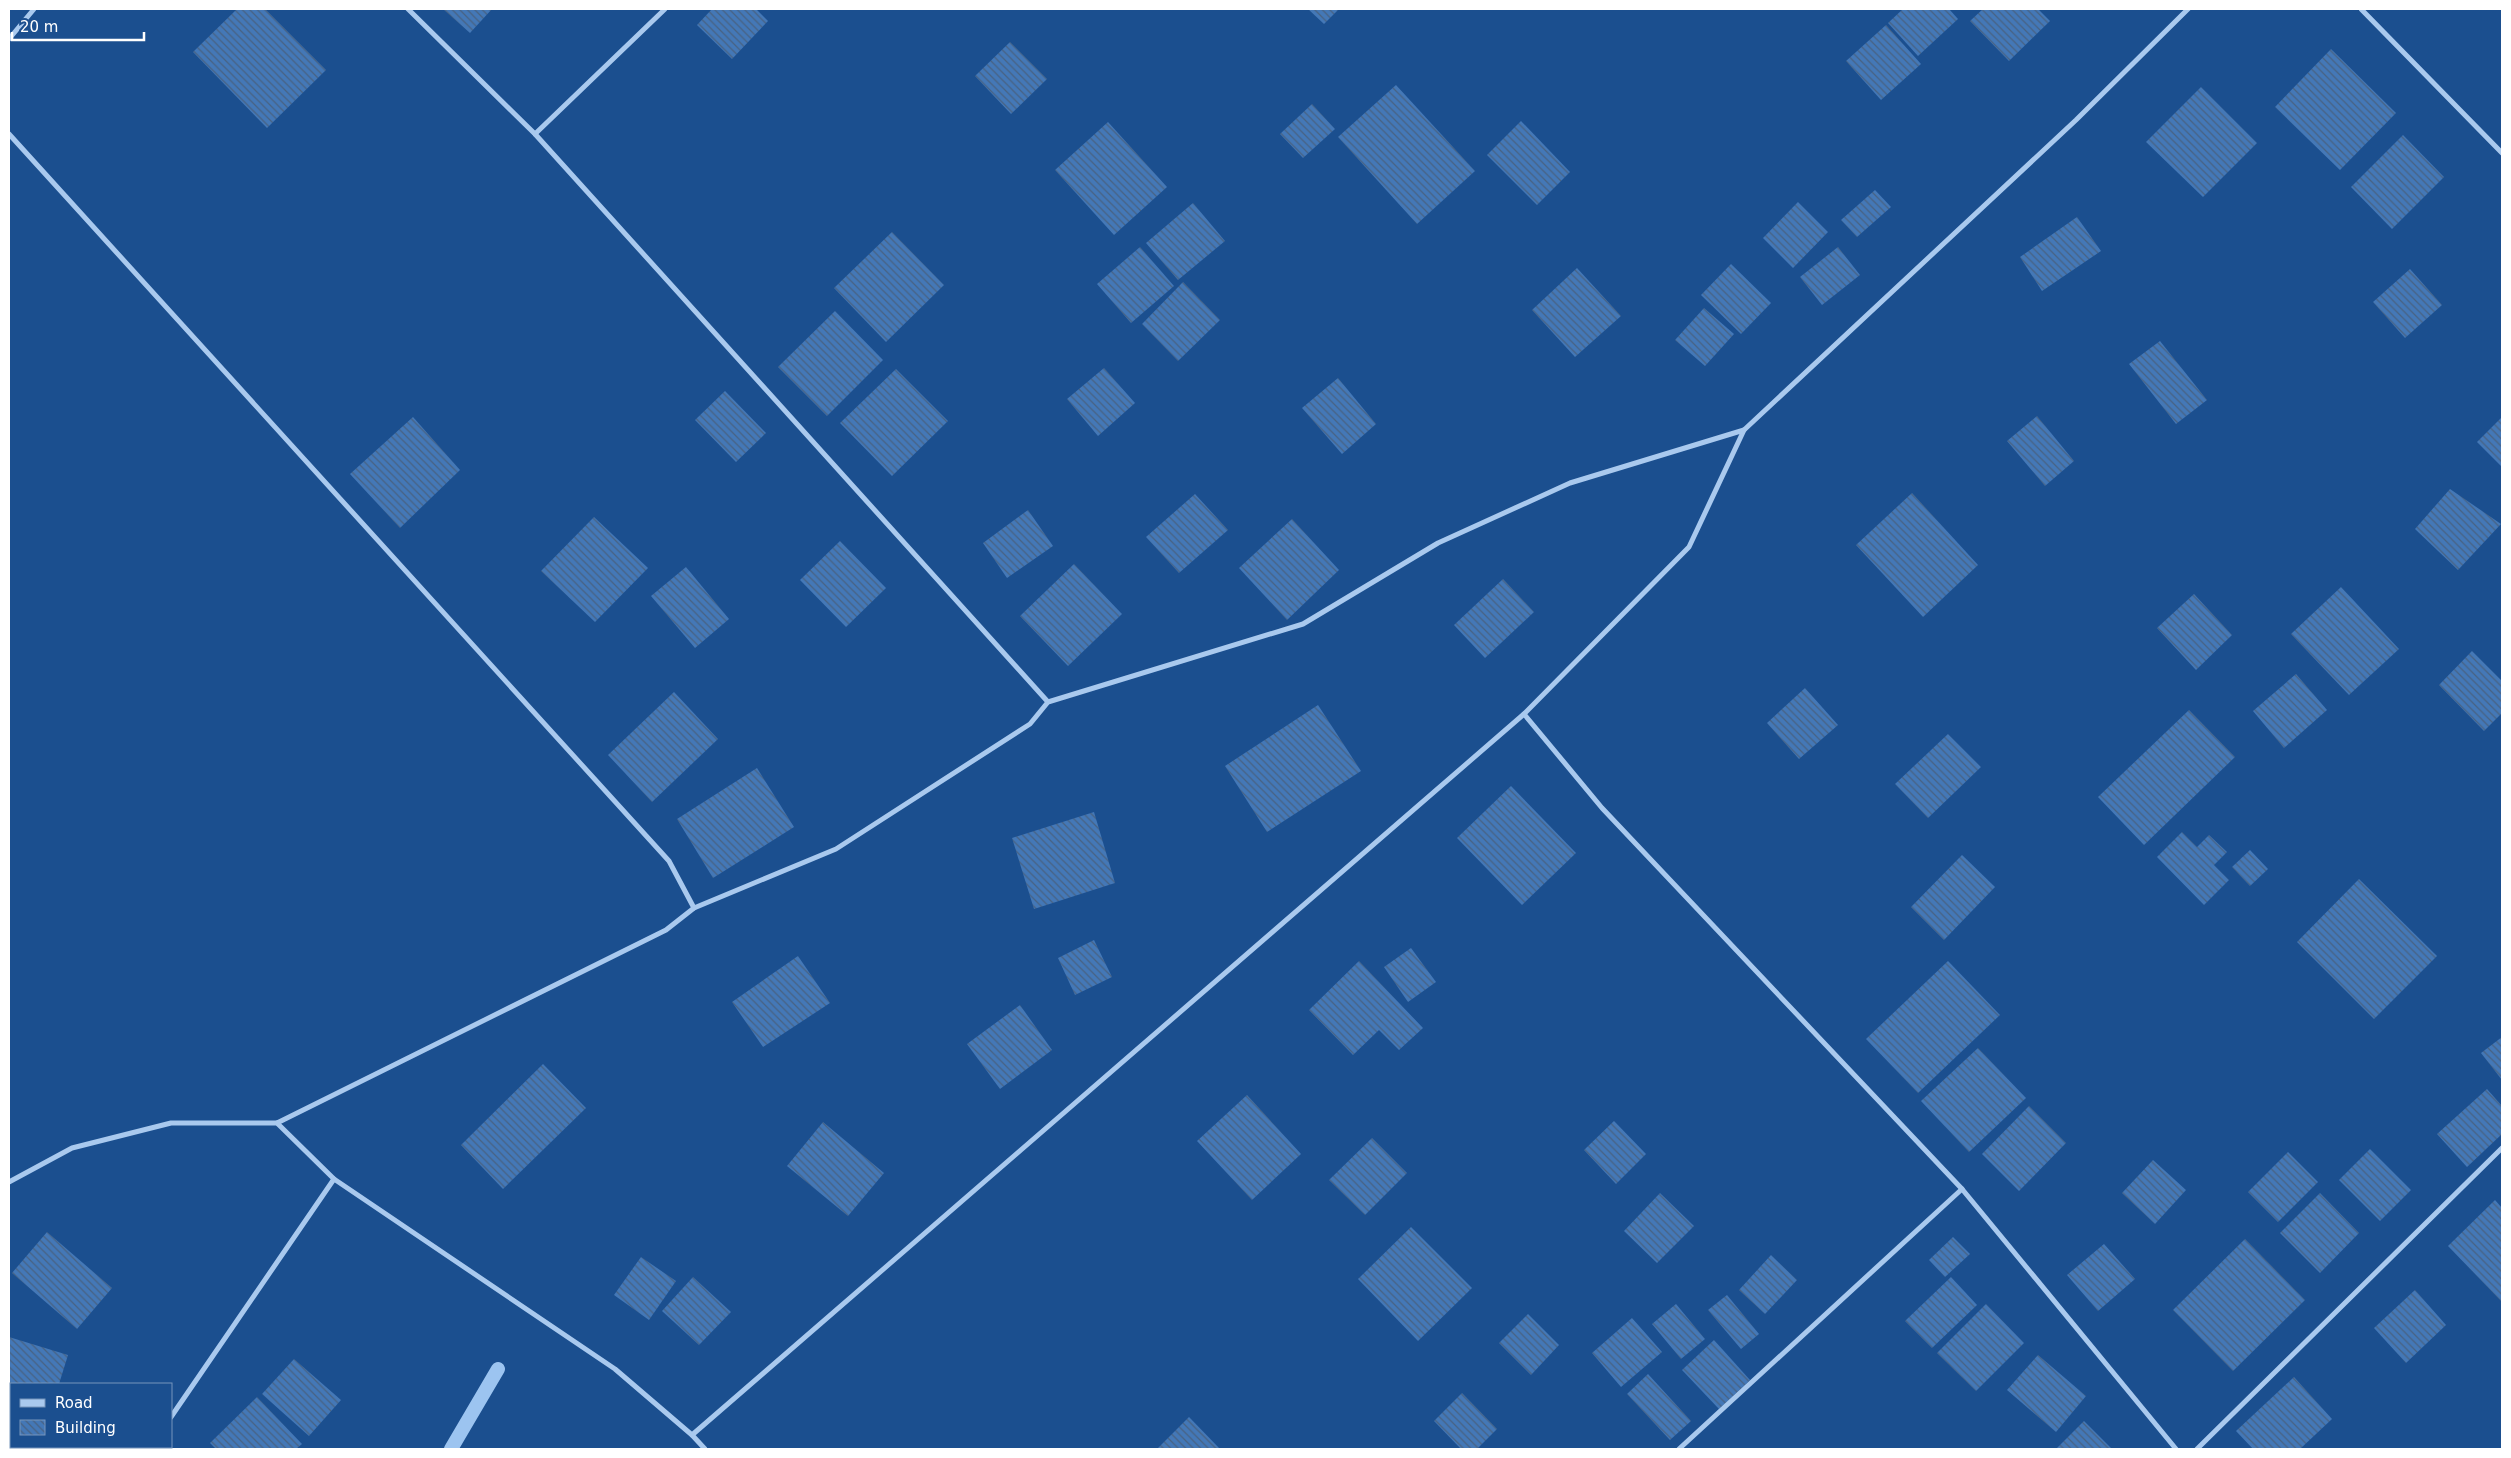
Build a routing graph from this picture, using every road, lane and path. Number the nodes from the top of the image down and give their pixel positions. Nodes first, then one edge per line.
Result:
1 (34, 9) edge
2 (408, 9) edge
3 (665, 9) edge
4 (2188, 9) edge
5 (2361, 9) edge
6 (9, 39) edge
7 (9, 134) edge
8 (535, 134) junction
9 (2502, 153) edge
10 (1744, 430) junction
11 (1048, 702) junction
12 (1524, 714) junction
13 (694, 908) junction
14 (277, 1123) junction
15 (2502, 1148) edge
16 (334, 1179) junction
17 (9, 1182) edge
18 (1962, 1189) junction
19 (172, 1416) edge
20 (692, 1435) junction
21 (705, 1449) edge
22 (1680, 1449) edge
23 (2176, 1449) edge
24 (2197, 1449) edge

1 - 6 street
2 - 8 street
3 - 8 street
4 - 10 street
5 - 9 street
7 - 13 street
8 - 11 street
10 - 11 street
10 - 12 street
11 - 13 street
12 - 18 street
12 - 20 street
13 - 14 street
14 - 16 street
14 - 17 street
15 - 24 street
16 - 19 street
16 - 20 street
18 - 22 street
18 - 23 street
20 - 21 street

